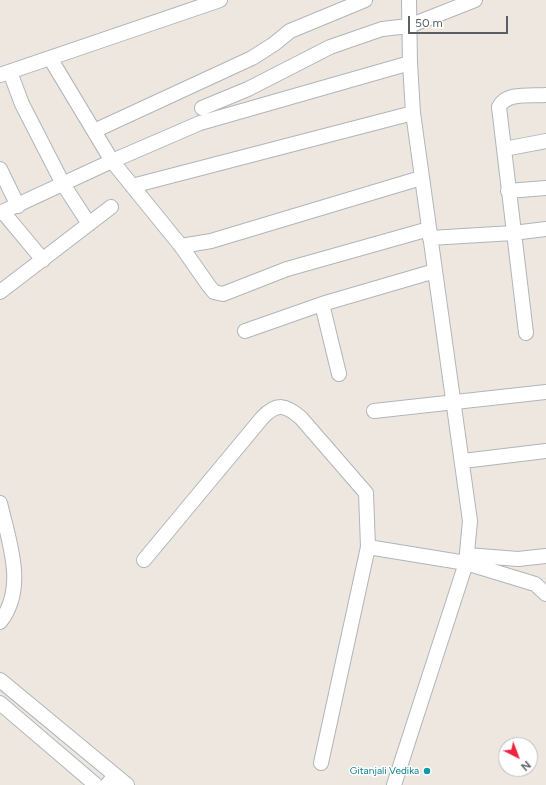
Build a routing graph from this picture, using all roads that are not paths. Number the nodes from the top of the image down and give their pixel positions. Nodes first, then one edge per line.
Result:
1 (220, 0) edge
2 (365, 0) edge
3 (409, 0) edge
4 (474, 0) edge
5 (409, 26) junction
6 (50, 58) junction
7 (410, 63) junction
8 (5, 73) edge
9 (546, 94) edge
10 (202, 108) dead end
11 (413, 113) junction
12 (94, 131) junction
13 (546, 141) edge
14 (504, 149) junction
15 (112, 161) junction
16 (0, 169) edge
17 (421, 178) junction
18 (63, 184) junction
19 (132, 186) junction
20 (546, 188) edge
21 (508, 191) junction
22 (18, 206) junction
23 (111, 207) dead end
24 (1, 212) edge
25 (89, 224) junction
26 (546, 229) edge
27 (430, 233) junction
28 (513, 233) junction
29 (182, 246) junction
30 (43, 260) junction
31 (435, 271) junction
32 (0, 292) edge
33 (322, 304) junction
34 (245, 331) dead end
35 (526, 333) dead end
36 (339, 374) dead end
37 (546, 392) edge
38 (454, 403) junction
39 (374, 412) dead end
40 (546, 451) edge
41 (463, 461) junction
42 (0, 503) edge
43 (368, 547) junction
44 (546, 556) edge
45 (466, 559) junction
46 (144, 560) dead end
47 (546, 594) edge
48 (0, 622) edge
49 (0, 680) edge
50 (0, 703) edge
51 (321, 764) dead end
52 (111, 780) edge
53 (96, 785) edge
54 (127, 785) edge
55 (394, 785) edge

1 - 6 street
2 - 12 street
3 - 5 street
4 - 5 street
5 - 7 street
5 - 10 street
6 - 8 street
6 - 12 street
7 - 11 street
7 - 15 street
8 - 18 street
9 - 14 street
11 - 17 street
11 - 19 street
12 - 15 street
13 - 14 street
14 - 21 street
15 - 18 street
15 - 19 street
16 - 22 street
17 - 27 street
17 - 29 street
18 - 22 street
18 - 25 street
19 - 29 street
20 - 21 street
21 - 28 street
22 - 24 street
23 - 25 street
24 - 30 street
25 - 30 street
26 - 28 street
27 - 28 street
27 - 29 street
27 - 31 street
28 - 35 street
30 - 32 street
31 - 33 street
31 - 38 street
33 - 34 street
33 - 36 street
37 - 38 street
38 - 39 street
38 - 41 street
40 - 41 street
41 - 45 street
42 - 48 street
43 - 45 street
43 - 46 street
43 - 51 street
44 - 45 street
45 - 47 street
45 - 55 street
49 - 52 street
50 - 53 street
52 - 54 street

